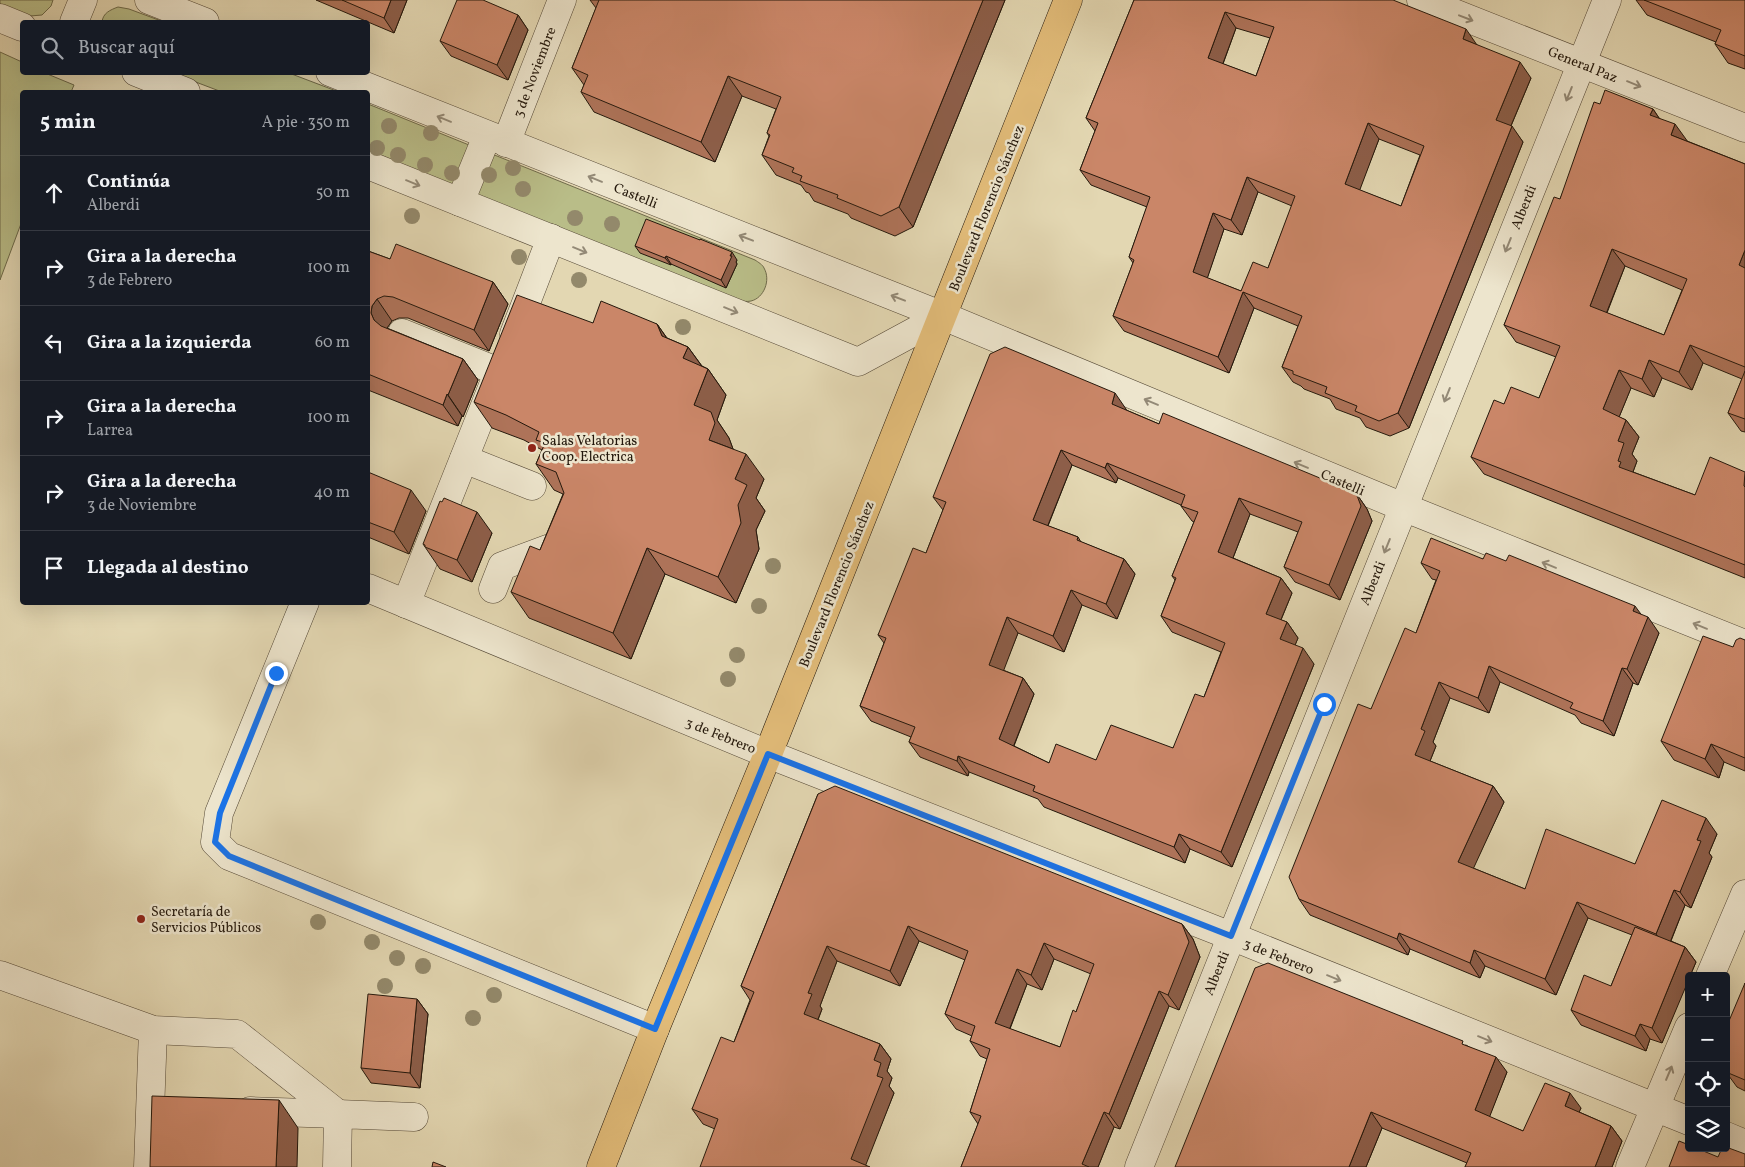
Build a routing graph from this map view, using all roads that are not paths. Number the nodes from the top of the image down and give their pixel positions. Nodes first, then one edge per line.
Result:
1 (83, 0) edge
2 (149, 0) edge
3 (562, 0) edge
4 (1068, 0) edge
5 (1421, 0) edge
6 (1607, 0) edge
7 (0, 18) edge
8 (75, 20) edge
9 (200, 20) edge
10 (20, 26) edge
11 (1582, 63) junction
12 (144, 75) edge
13 (337, 75) edge
14 (181, 90) edge
15 (1745, 128) edge
16 (496, 140) junction
17 (370, 166) edge
18 (460, 202) junction
19 (551, 238) junction
20 (943, 316) junction
21 (402, 333) edge
22 (499, 372) junction
23 (464, 459) junction
24 (532, 486) dead end
25 (1402, 507) junction
26 (550, 548) edge
27 (370, 589) edge
28 (493, 589) dead end
29 (406, 604) junction
30 (304, 605) edge
31 (1745, 644) edge
32 (768, 754) junction
33 (1745, 894) edge
34 (1231, 936) junction
35 (1712, 972) edge
36 (0, 975) edge
37 (655, 1029) junction
38 (153, 1030) junction
39 (1685, 1035) edge
40 (1654, 1107) junction
41 (230, 1110) edge
42 (338, 1114) junction
43 (414, 1117) dead end
44 (1685, 1119) edge
45 (1730, 1138) edge
46 (1745, 1144) edge
47 (148, 1167) edge
48 (337, 1167) edge
49 (601, 1167) edge
50 (1139, 1167) edge
51 (1630, 1167) edge

1 - 8 street
2 - 9 street
3 - 16 street, 3 de Noviembre
4 - 20 main road, Boulevard Florencio Sánchez
5 -> 11 street, General Paz
6 - 11 street, Alberdi
7 - 10 street
11 -> 15 street, General Paz
11 -> 25 street, Alberdi
12 - 14 street
16 -> 13 street, Castelli
16 - 18 street, 3 de Noviembre
20 -> 16 street, Castelli
17 -> 18 street
18 - 19 street
19 -> 20 street
19 - 22 street
25 -> 20 street, Castelli
20 - 32 main road, Boulevard Florencio Sánchez
21 - 22 street
22 - 23 street
23 - 24 street
23 - 29 street
31 -> 25 street, Castelli
25 -> 34 street, Alberdi
26 - 28 street
27 - 29 street, 3 de Febrero
29 - 32 street, 3 de Febrero
30 - 37 street
32 - 34 street, 3 de Febrero
32 - 37 main road, Boulevard Florencio Sánchez
33 - 35 street
34 -> 40 street, 3 de Febrero
34 - 50 street, Alberdi
36 - 38 street
37 - 49 main road, Boulevard Florencio Sánchez
38 - 42 street
38 - 47 street
40 -> 39 street
40 - 44 street, 3 de Febrero
40 - 51 street
41 - 42 street
42 - 43 street
42 - 48 street
45 - 46 street

